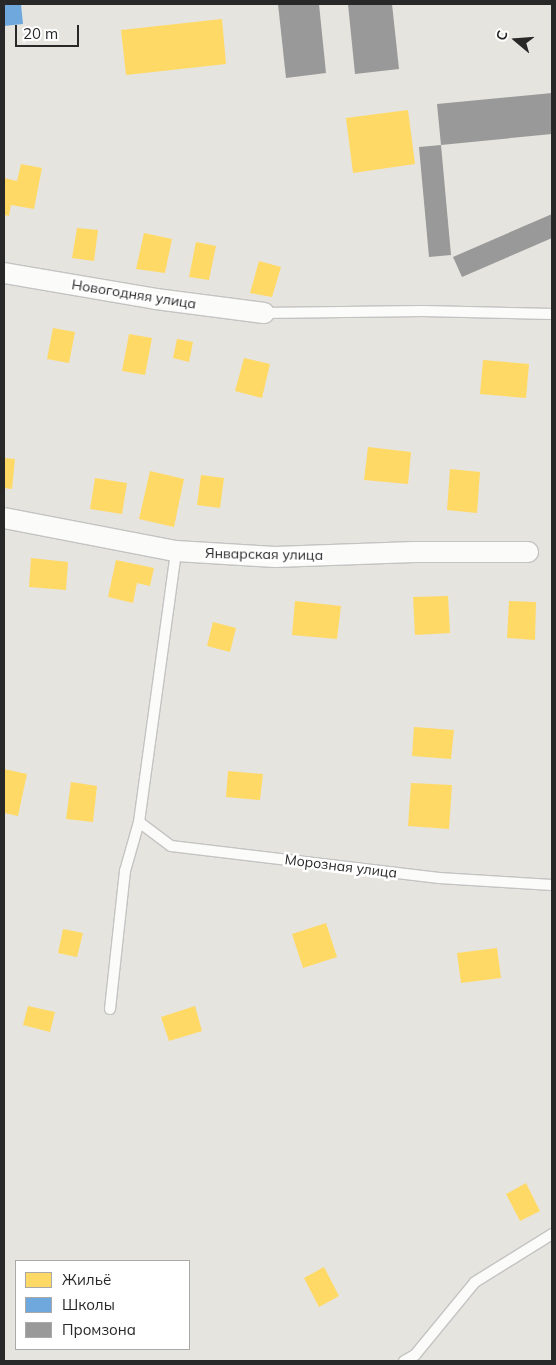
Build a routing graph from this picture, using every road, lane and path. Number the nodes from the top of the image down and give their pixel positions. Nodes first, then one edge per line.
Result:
1 (4, 272) edge
2 (264, 314) joint
3 (552, 314) edge
4 (4, 518) edge
5 (176, 552) junction
6 (528, 552) dead end
7 (138, 822) junction
8 (552, 885) edge
9 (110, 1009) dead end
10 (552, 1234) edge
11 (404, 1361) edge

1 - 2 street, Новогодняя улица
2 - 3 lane
4 - 5 street, Январская улица
5 - 6 street, Январская улица
5 - 7 lane
7 - 8 lane, Морозная улица
7 - 9 lane
10 - 11 lane

